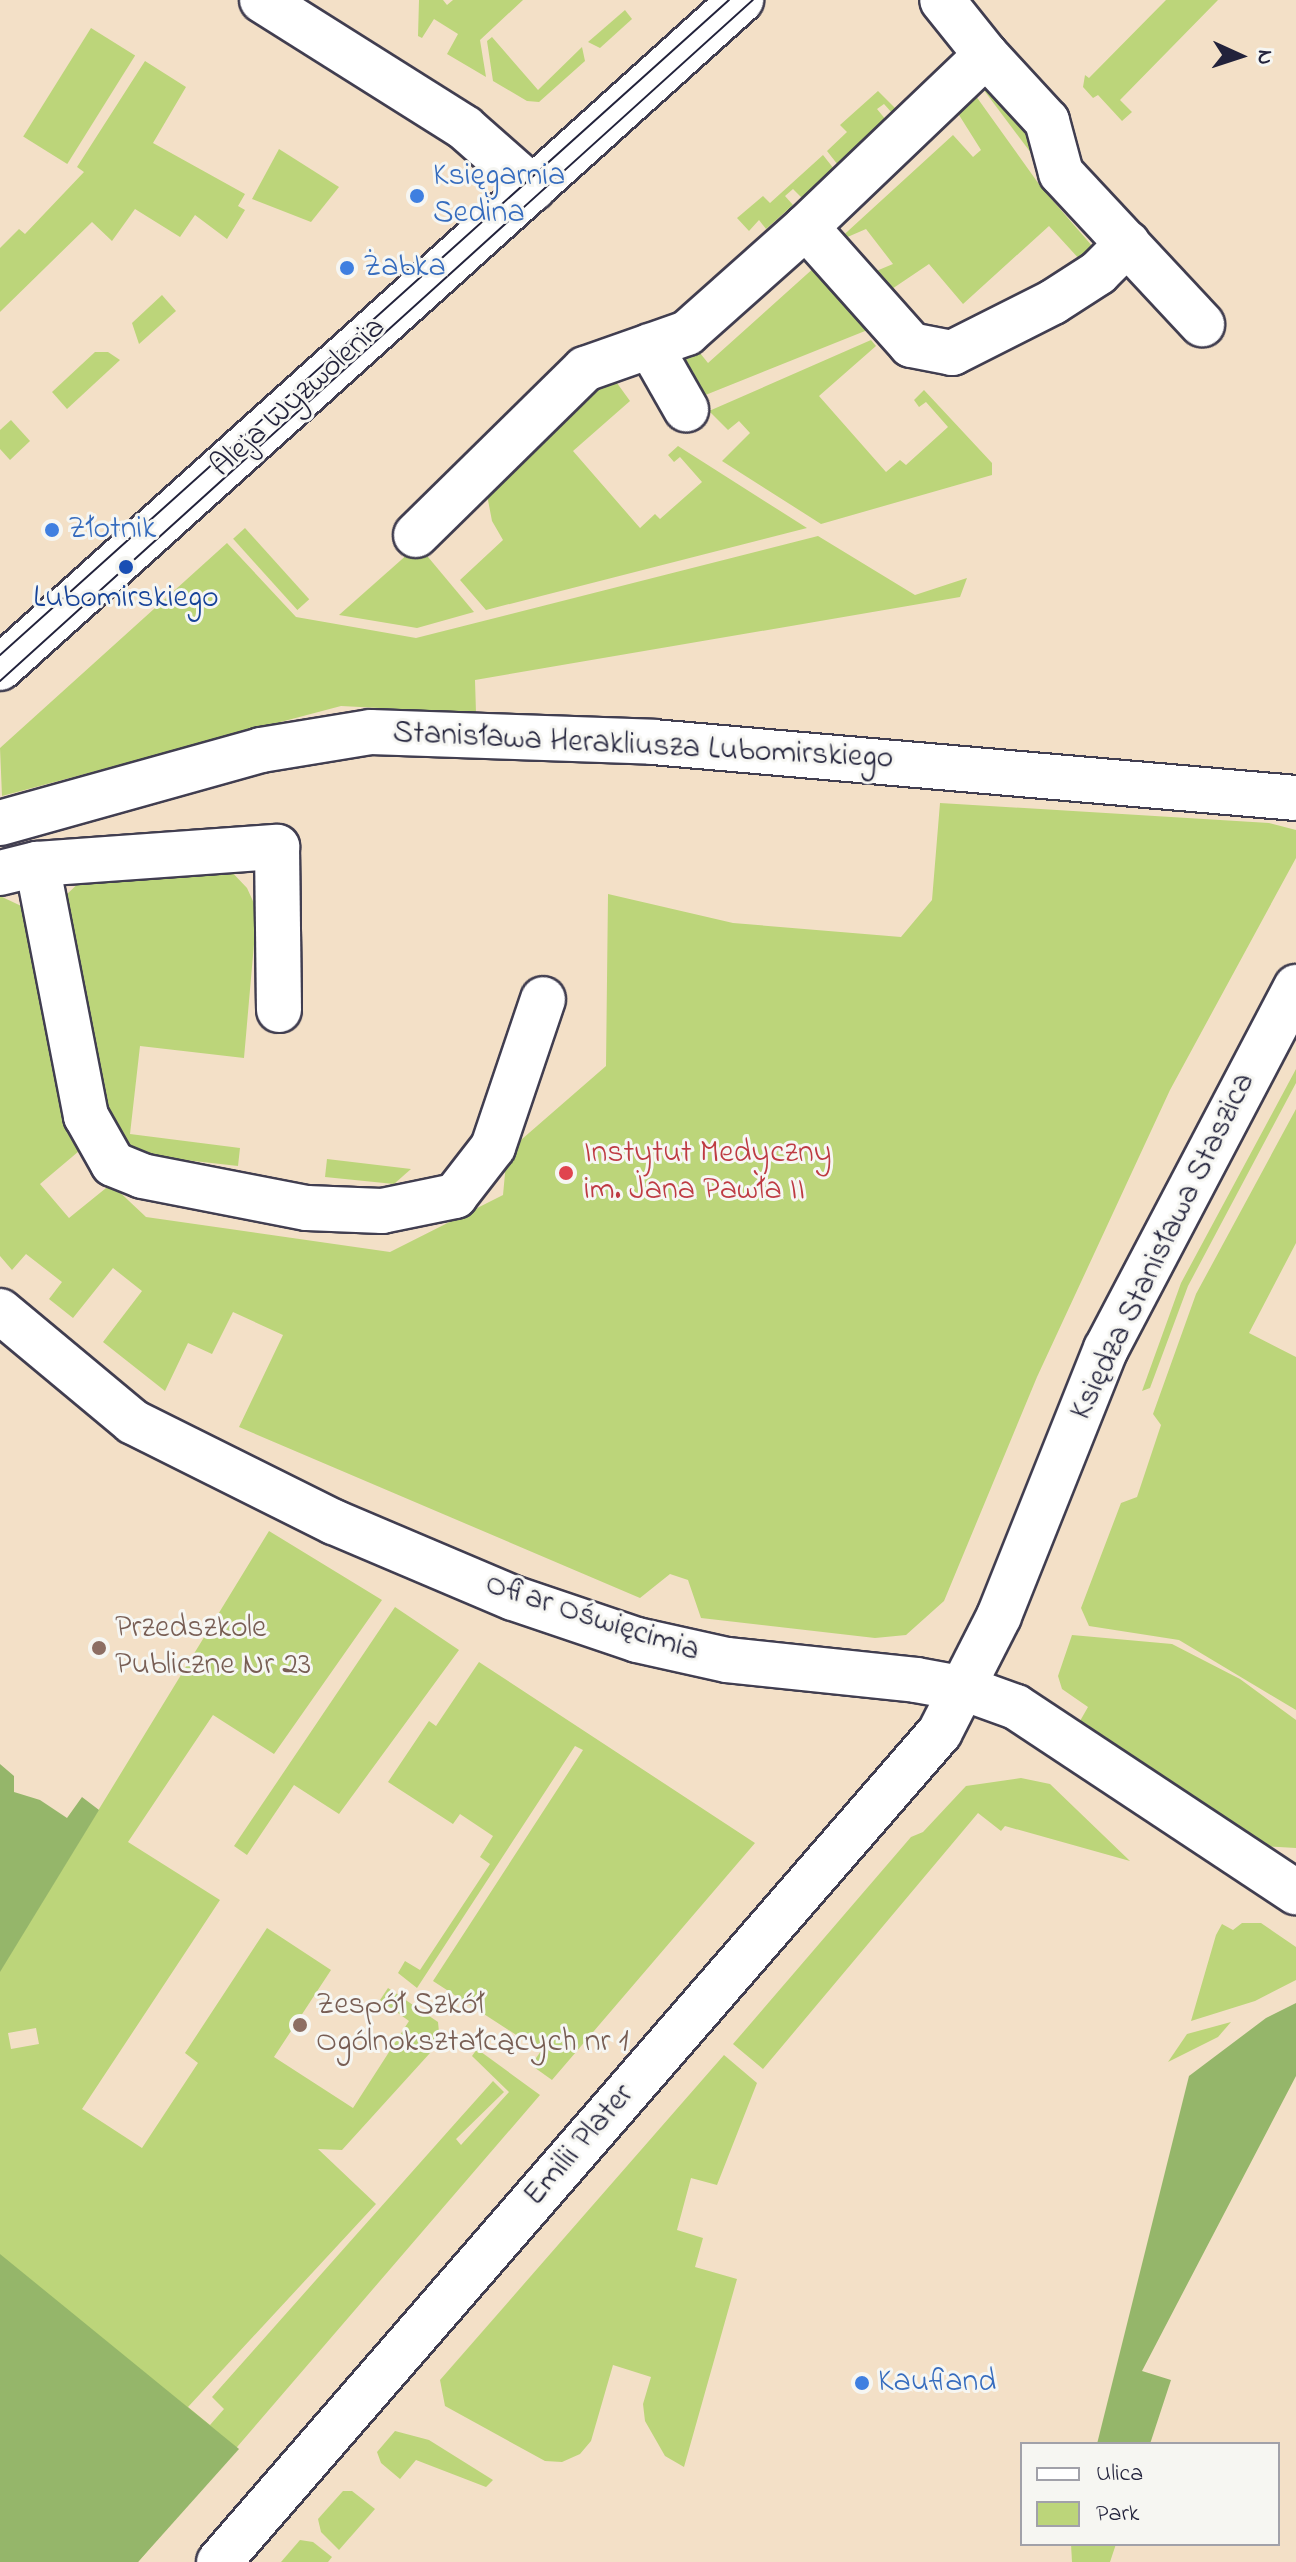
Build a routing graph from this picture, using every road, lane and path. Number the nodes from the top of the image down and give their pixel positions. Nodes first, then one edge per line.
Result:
1 (262, 0) edge
2 (741, 0) edge
3 (942, 0) edge
4 (986, 55) junction
5 (533, 188) junction
6 (806, 227) junction
7 (1128, 243) junction
8 (1202, 324) dead end
9 (650, 346) junction
10 (686, 409) dead end
11 (416, 535) dead end
12 (0, 668) edge
13 (1296, 798) edge
14 (0, 823) edge
15 (19, 868) edge
16 (1296, 987) edge
17 (543, 999) dead end
18 (279, 1010) dead end
19 (0, 1311) edge
20 (966, 1689) junction
21 (1296, 1892) edge
22 (219, 2562) edge

1 - 5 street
2 - 5 street, Aleja Wyzwolenia
3 - 4 street
4 - 6 street
4 - 7 street
5 - 12 street, Aleja Wyzwolenia
6 - 7 street
6 - 9 street
7 - 8 street
9 - 10 street
9 - 11 street
13 - 14 street, Stanisława Herakliusza Lubomirskiego
15 - 17 street
15 - 18 street
16 - 20 street, Księdza Stanisława Staszica
19 - 20 street, Ofiar Oświęcimia
20 - 21 street, Ofiar Oświęcimia
20 - 22 street, Emilii Plater

